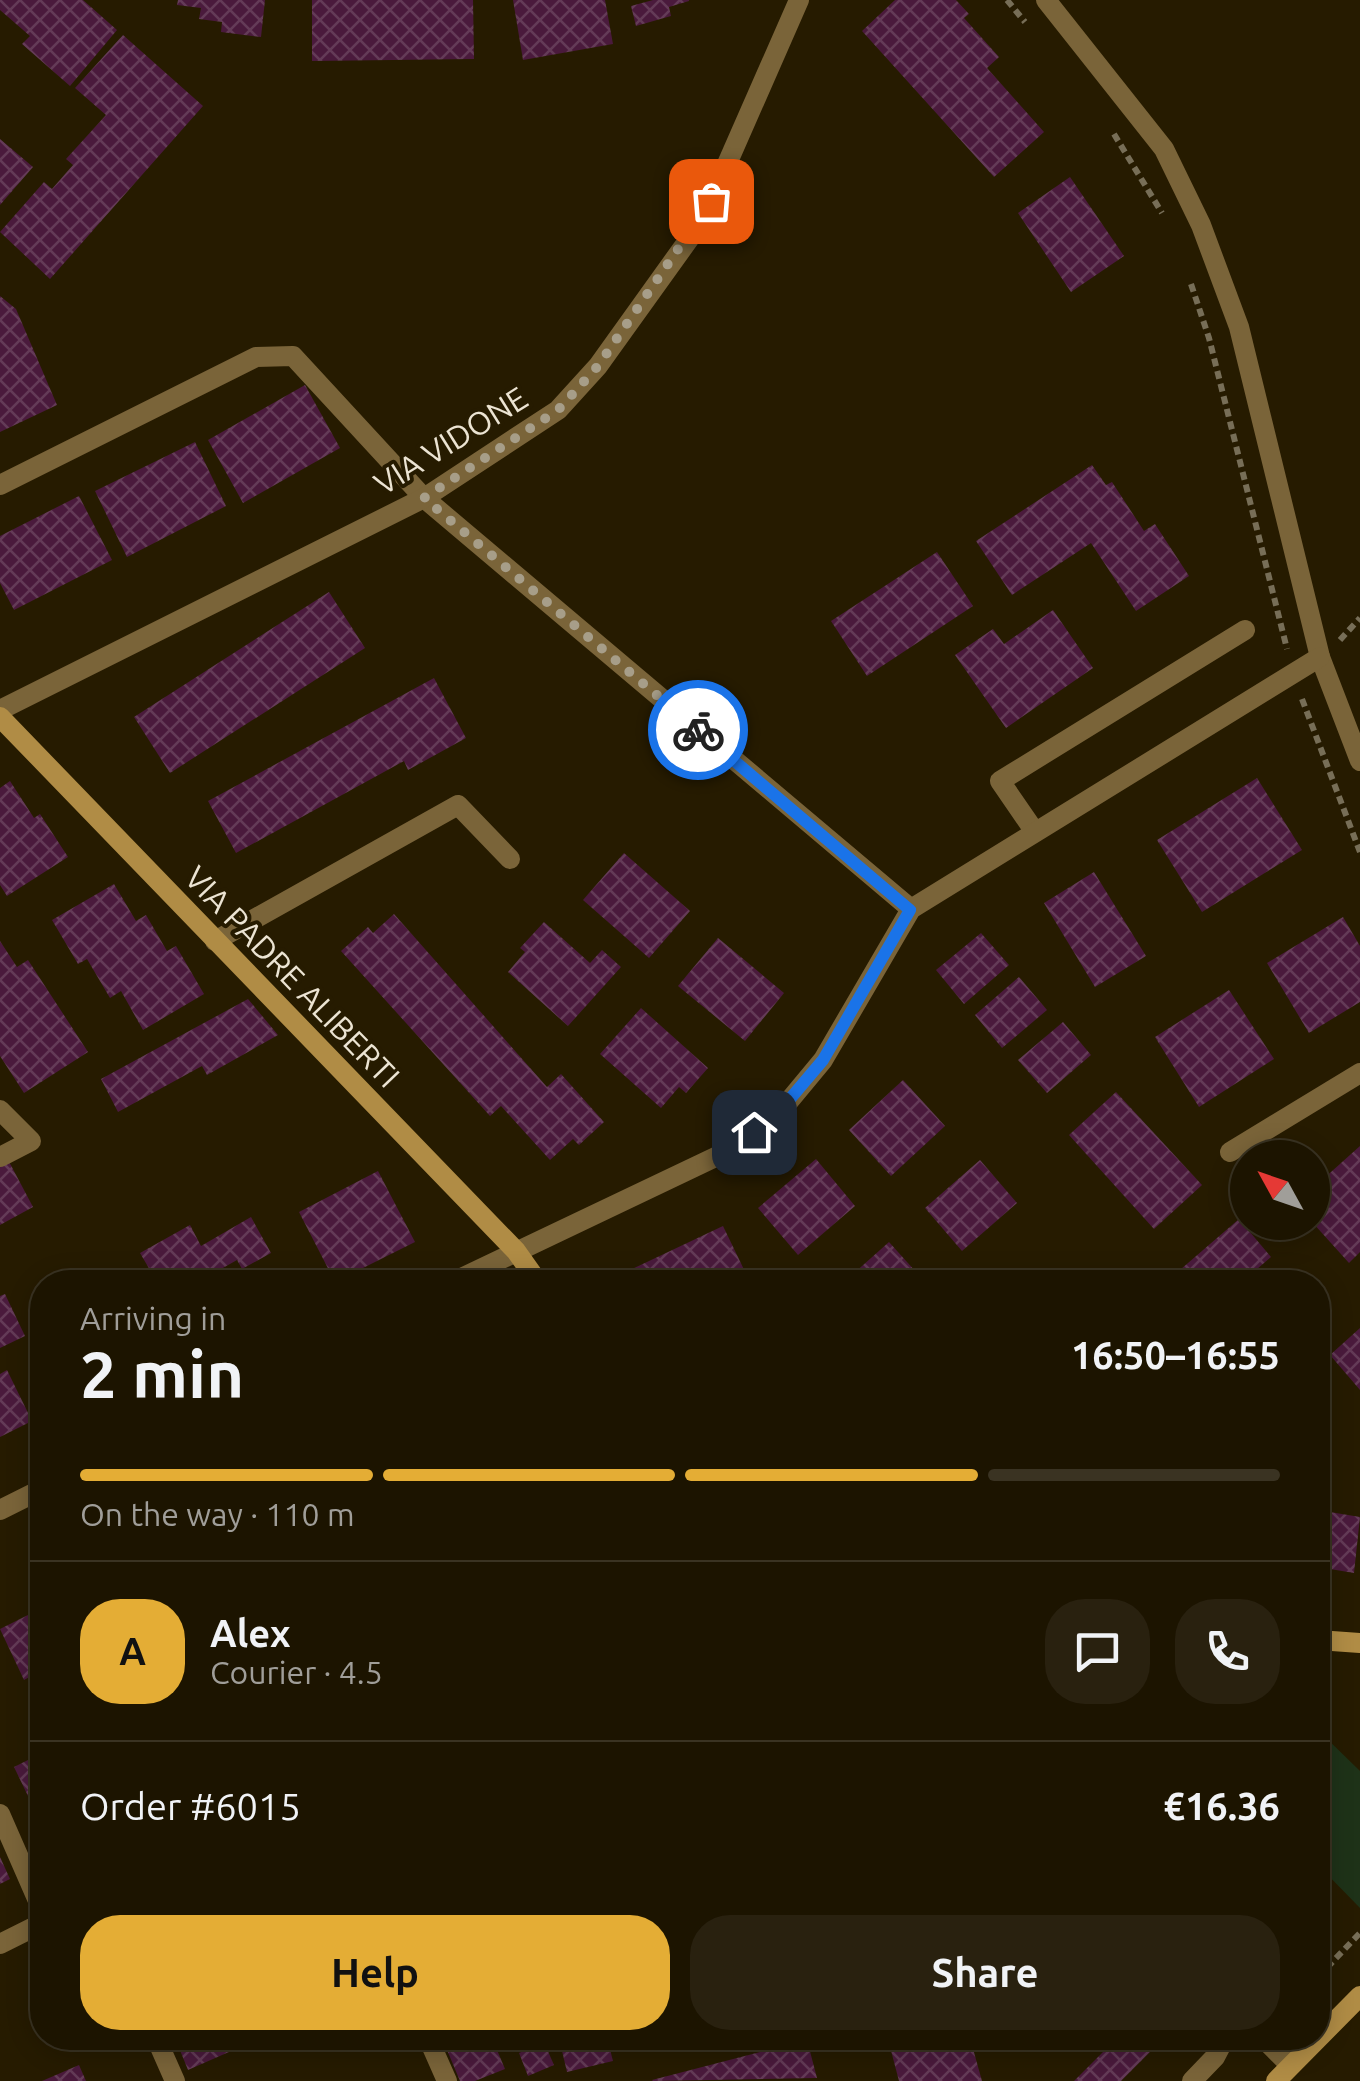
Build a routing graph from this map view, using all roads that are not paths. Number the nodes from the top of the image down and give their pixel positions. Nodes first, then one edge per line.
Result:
1 (799, 0) edge
2 (1046, 0) edge
3 (0, 485) edge
4 (424, 498) junction
5 (1246, 630) dead end
6 (1320, 657) junction
7 (0, 713) edge
8 (1360, 761) edge
9 (1035, 832) junction
10 (510, 860) dead end
11 (910, 910) junction
12 (215, 941) junction
13 (1360, 1074) edge
14 (0, 1110) edge
15 (1250, 1140) edge
16 (0, 1157) edge
17 (516, 1250) junction
18 (477, 1270) edge
19 (530, 1270) edge
20 (30, 1495) edge
21 (0, 1510) edge
22 (1330, 1641) edge
23 (1360, 1643) edge
24 (0, 1814) edge
25 (30, 1883) edge
26 (30, 1928) edge
27 (0, 1944) edge
28 (1360, 1996) edge
29 (1330, 2026) edge
30 (161, 2050) edge
31 (433, 2050) edge
32 (1218, 2050) edge
33 (1270, 2050) edge
34 (1306, 2050) edge
35 (1283, 2073) edge
36 (174, 2081) edge
37 (446, 2081) edge
38 (1192, 2081) edge

1 - 4 street, VIA VIDONE
2 - 6 street
3 - 4 street
4 - 7 street, VIA VIDONE
4 - 11 street
5 - 9 street
6 - 8 street
6 - 9 street
7 - 12 street, VIA PADRE ALIBERTI
9 - 11 street
10 - 12 street
11 - 17 street
12 - 17 street, VIA PADRE ALIBERTI
13 - 15 street
14 - 16 street
17 - 18 street
17 - 19 street, VIA PADRE ALIBERTI
20 - 21 street
22 - 23 street
24 - 25 street
26 - 27 street
28 - 29 street
30 - 36 street
31 - 37 street
32 - 38 street
33 - 35 street
34 - 35 street

